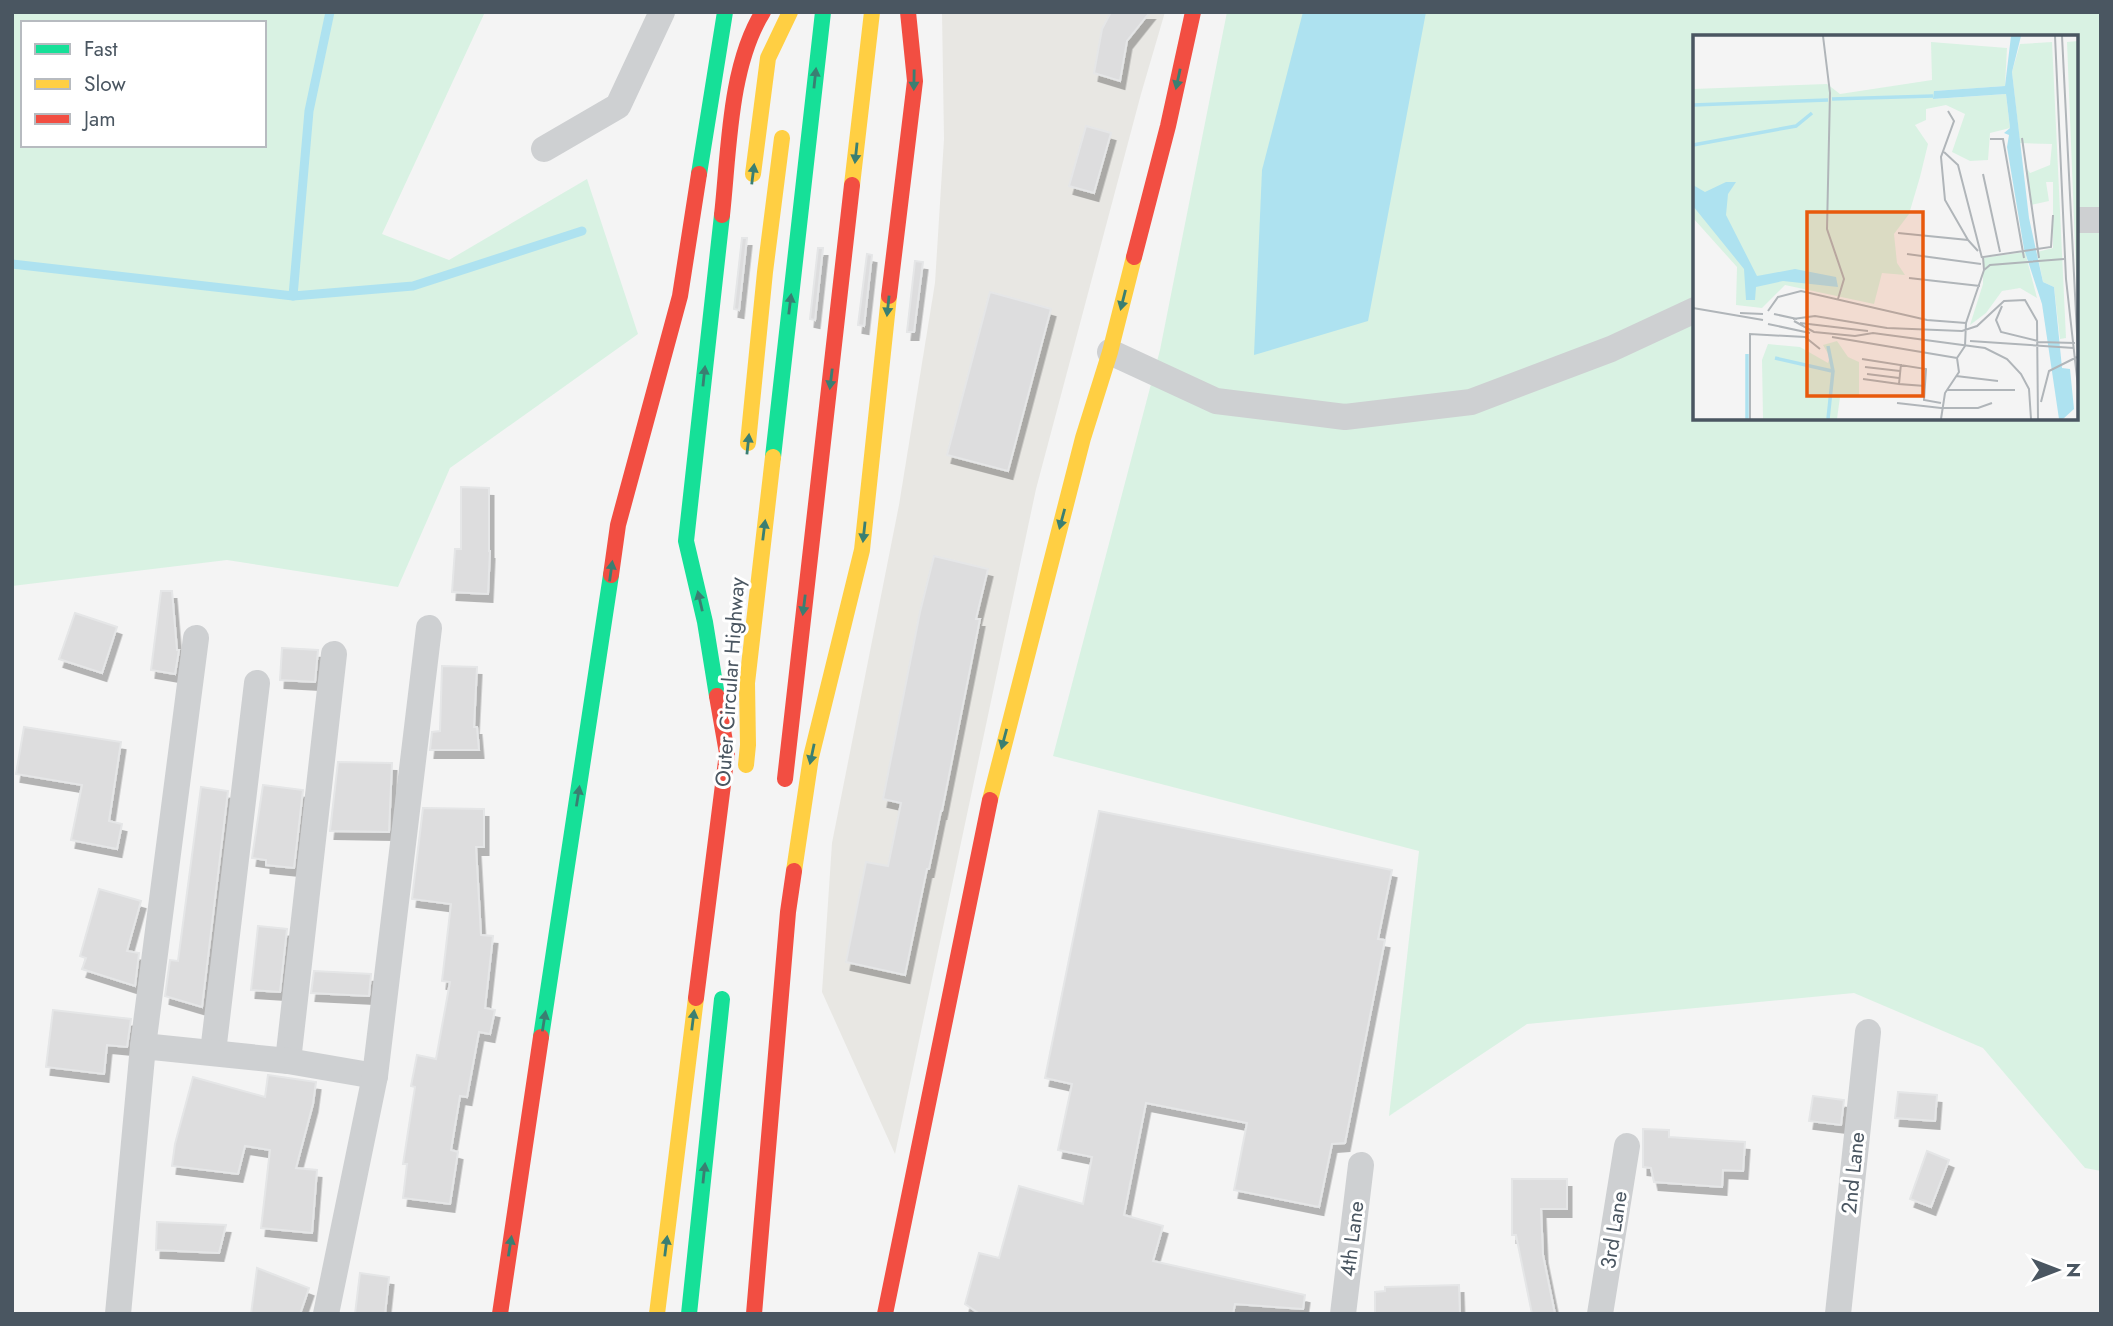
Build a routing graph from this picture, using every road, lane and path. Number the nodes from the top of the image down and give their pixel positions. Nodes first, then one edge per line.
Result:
1 (662, 12) edge
2 (725, 12) edge
3 (763, 12) edge
4 (790, 12) edge
5 (802, 12) edge
6 (823, 12) edge
7 (872, 12) edge
8 (908, 12) edge
9 (1193, 12) edge
10 (797, 36) dead end
11 (784, 126) dead end
12 (544, 149) dead end
13 (751, 190) dead end
14 (2078, 220) edge
15 (2101, 220) edge
16 (1693, 311) edge
17 (1110, 352) junction
18 (746, 462) dead end
19 (786, 483) dead end
20 (741, 599) dead end
21 (717, 606) dead end
22 (821, 606) dead end
23 (429, 628) dead end
24 (196, 638) dead end
25 (334, 653) dead end
26 (257, 683) dead end
27 (747, 683) junction
28 (748, 745) junction
29 (788, 748) junction
30 (727, 753) junction
31 (744, 786) dead end
32 (784, 789) dead end
33 (773, 900) dead end
34 (769, 941) dead end
35 (724, 981) dead end
36 (1868, 1032) dead end
37 (143, 1046) junction
38 (213, 1052) junction
39 (288, 1061) junction
40 (375, 1076) junction
41 (1628, 1146) dead end
42 (1361, 1165) dead end
43 (118, 1314) edge
44 (326, 1314) edge
45 (500, 1314) edge
46 (657, 1314) edge
47 (689, 1314) edge
48 (754, 1314) edge
49 (885, 1314) edge
50 (1343, 1314) edge
51 (1600, 1314) edge
52 (1838, 1314) edge

1 - 12 street
45 -> 2 main road
30 -> 3 main road
13 -> 4 main road
5 - 10 main road
27 -> 6 main road, Outer Circular Highway
7 -> 29 main road
8 -> 48 main road
9 -> 17 main road
18 -> 11 main road
14 - 15 street
16 - 17 street
17 -> 49 main road
19 - 28 main road
20 - 27 main road
21 - 30 main road
22 - 29 main road
23 - 40 street
24 - 37 street
25 - 39 street
26 - 38 street
27 - 28 main road, Outer Circular Highway
28 - 31 main road, Outer Circular Highway
29 - 32 main road
46 -> 30 main road
33 - 34 main road
47 -> 35 main road
36 - 52 street, 2nd Lane
37 - 38 street
37 - 43 street
38 - 39 street
39 - 40 street
40 - 44 street
41 - 51 street, 3rd Lane
42 - 50 street, 4th Lane

